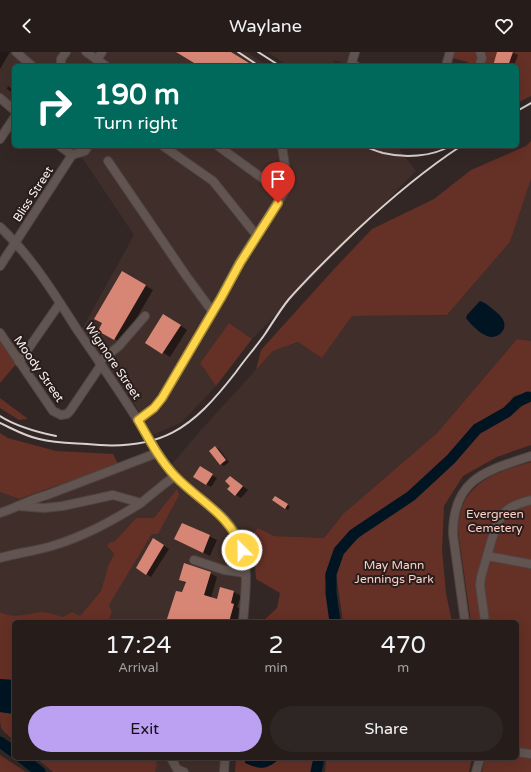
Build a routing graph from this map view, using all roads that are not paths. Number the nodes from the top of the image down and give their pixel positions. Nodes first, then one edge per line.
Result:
1 (16, 52) edge
2 (66, 52) edge
3 (86, 52) edge
4 (102, 52) edge
5 (355, 52) edge
6 (450, 52) edge
7 (480, 52) edge
8 (97, 60) junction
9 (30, 64) edge
10 (61, 64) edge
11 (103, 64) edge
12 (353, 64) edge
13 (447, 64) edge
14 (480, 64) edge
15 (0, 98) edge
16 (12, 108) edge
17 (12, 121) edge
18 (0, 139) edge
19 (63, 148) edge
20 (87, 148) edge
21 (166, 148) edge
22 (221, 148) edge
23 (282, 148) edge
24 (72, 155) junction
25 (108, 161) dead end
26 (284, 192) junction
27 (0, 227) edge
28 (257, 236) junction
29 (15, 243) junction
30 (0, 266) edge
31 (60, 302) junction
32 (212, 311) junction
33 (145, 316) dead end
34 (0, 333) edge
35 (19, 362) junction
36 (100, 364) junction
37 (138, 420) junction
38 (157, 453) junction
39 (531, 456) edge
40 (176, 476) junction
41 (531, 500) edge
42 (141, 503) junction
43 (18, 506) junction
44 (0, 513) edge
45 (487, 556) junction
46 (0, 558) edge
47 (194, 560) dead end
48 (531, 564) edge
49 (245, 573) junction
50 (243, 620) edge
51 (466, 620) edge
52 (485, 620) edge
53 (519, 752) edge
54 (531, 754) edge
55 (172, 760) edge
56 (225, 760) edge
57 (479, 760) edge
58 (184, 772) edge
59 (224, 772) edge
60 (476, 772) edge

1 - 9 street
2 - 10 street
3 - 8 street
4 - 8 street
5 - 12 street
6 - 13 street
7 - 14 street
8 - 11 street
15 - 16 street
17 - 18 street
19 - 24 street
20 - 24 street
21 - 28 street
22 - 26 street
23 - 26 street
24 - 29 street, Bliss Street
25 - 32 street
26 - 28 street
27 - 29 street, Wigmore Street
28 - 32 street
29 - 30 street, Bliss Street
29 - 31 street, Wigmore Street
31 - 35 street
31 - 36 street, Wigmore Street
32 - 37 street
33 - 36 street
34 - 35 street, Moody Street
35 - 36 street, Moody Street
36 - 37 street, Wigmore Street
37 - 38 street, Wigmore Street
38 - 40 street, Wigmore Street
38 - 43 street
39 - 51 street
40 - 42 street
40 - 49 street, Wigmore Street
41 - 45 street
42 - 43 street
42 - 46 street
43 - 44 street
45 - 48 street
45 - 52 street
47 - 49 street
49 - 50 street, Wigmore Street
53 - 54 street
55 - 58 street
56 - 59 street
57 - 60 street

